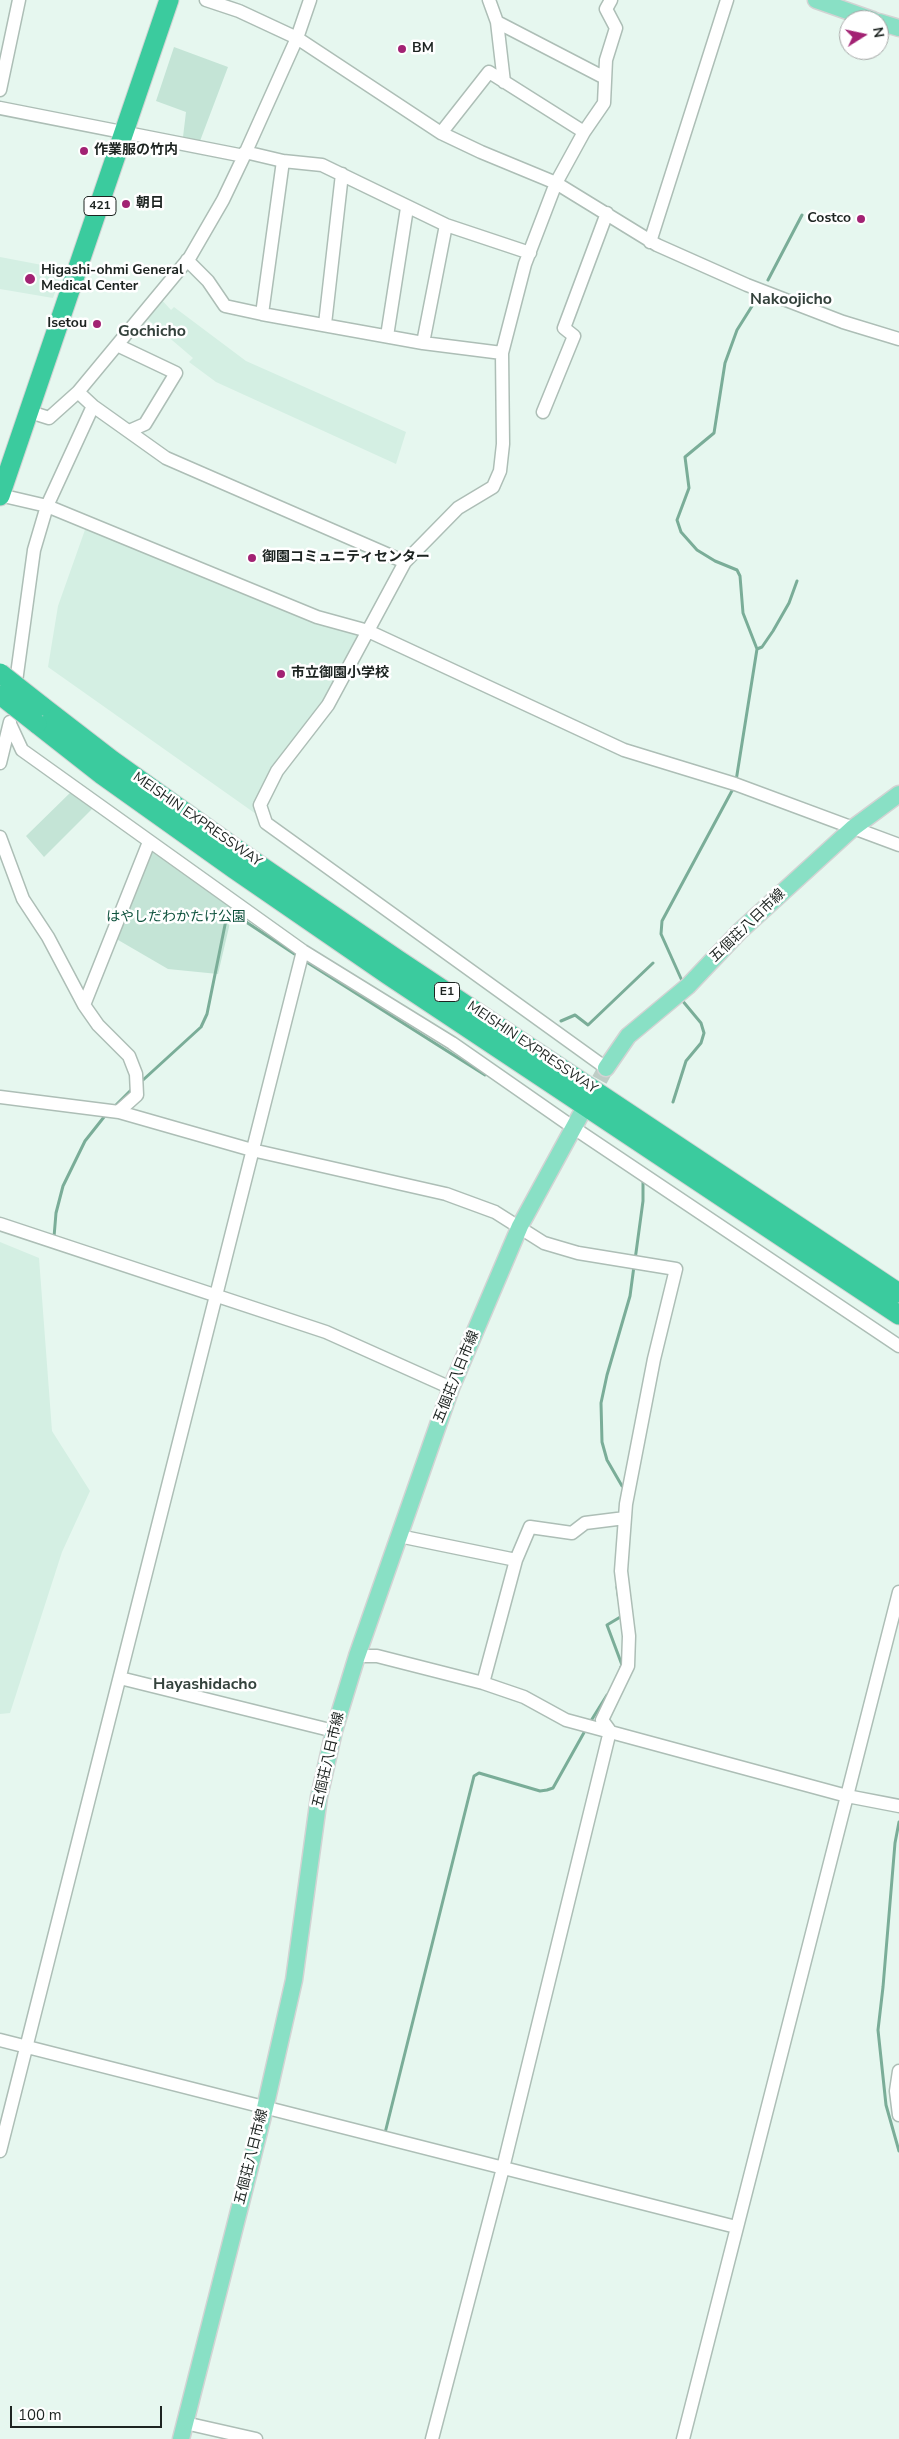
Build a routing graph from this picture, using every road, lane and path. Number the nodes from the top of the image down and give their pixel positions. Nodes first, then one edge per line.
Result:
1 (19, 0) edge
2 (169, 0) edge
3 (206, 0) edge
4 (310, 0) edge
5 (490, 0) edge
6 (610, 0) edge
7 (727, 0) edge
8 (816, 0) edge
9 (844, 10) edge
10 (497, 22) junction
11 (297, 38) junction
12 (605, 78) junction
13 (504, 82) junction
14 (0, 90) edge
15 (0, 108) edge
16 (125, 132) junction
17 (584, 132) junction
18 (441, 133) junction
19 (245, 154) junction
20 (283, 161) junction
21 (342, 174) junction
22 (556, 183) junction
23 (406, 208) junction
24 (607, 213) junction
25 (446, 225) junction
26 (650, 242) junction
27 (530, 252) junction
28 (187, 260) junction
29 (262, 314) junction
30 (325, 324) junction
31 (387, 336) junction
32 (899, 339) edge
33 (423, 343) junction
34 (118, 346) junction
35 (502, 353) junction
36 (78, 392) junction
37 (93, 406) junction
38 (30, 412) junction
39 (543, 412) dead end
40 (129, 431) junction
41 (0, 495) edge
42 (47, 506) junction
43 (405, 562) junction
44 (368, 631) junction
45 (0, 673) edge
46 (0, 696) edge
47 (10, 724) junction
48 (0, 763) edge
49 (899, 794) edge
50 (853, 828) junction
51 (0, 837) edge
52 (149, 842) junction
53 (899, 845) edge
54 (304, 951) junction
55 (84, 1005) junction
56 (606, 1068) joint
57 (0, 1097) edge
58 (118, 1112) junction
59 (577, 1121) junction
60 (252, 1150) junction
61 (0, 1224) edge
62 (520, 1226) junction
63 (899, 1292) edge
64 (216, 1294) junction
65 (899, 1315) edge
66 (899, 1346) edge
67 (450, 1388) junction
68 (625, 1518) junction
69 (399, 1536) junction
70 (516, 1560) junction
71 (899, 1592) edge
72 (357, 1656) junction
73 (120, 1678) junction
74 (483, 1683) junction
75 (334, 1731) junction
76 (610, 1731) junction
77 (847, 1796) junction
78 (899, 1806) edge
79 (0, 2040) edge
80 (27, 2047) junction
81 (899, 2071) edge
82 (265, 2108) junction
83 (899, 2114) edge
84 (0, 2151) edge
85 (503, 2168) junction
86 (736, 2227) junction
87 (183, 2431) edge
88 (256, 2439) edge
89 (432, 2439) edge
90 (684, 2439) edge

1 - 14 street
2 - 16 highway, 421
3 - 11 street
4 - 11 street
5 - 10 street
6 - 12 street
7 - 26 street
8 - 9 main road
10 - 12 street
10 - 13 street
11 - 18 street
11 - 19 street
12 - 17 street
13 - 17 street
13 - 18 street
15 - 16 street
16 - 19 street
16 - 38 highway, 421
17 - 22 street
18 - 22 street
19 - 20 street
19 - 28 street
20 - 21 street
20 - 29 street
21 - 23 street
21 - 30 street
22 - 24 street
22 - 27 street
23 - 25 street
23 - 31 street
24 - 26 street
24 - 39 street
25 - 27 street
25 - 33 street
26 - 32 street
27 - 35 street
28 - 29 street
28 - 34 street
29 - 30 street
30 - 31 street
31 - 33 street
33 - 35 street
34 - 36 street
34 - 40 street
35 - 43 street
36 - 37 street
36 - 38 street
37 - 40 street
37 - 42 street
38 - 41 highway, 421
40 - 43 street
41 - 42 street
42 - 44 street
42 - 47 street
43 - 44 street
44 - 50 street
44 - 56 street
45 - 63 highway, MEISHIN EXPRESSWAY / E1, bridge
46 - 65 highway, MEISHIN EXPRESSWAY / E1, bridge
47 - 48 street
47 - 52 street
49 - 50 main road, 五個荘八日市線
50 - 53 street
50 - 56 main road, 五個荘八日市線
51 - 55 street
52 - 54 street
52 - 55 street
54 - 59 street
54 - 60 street
55 - 58 street
57 - 58 street
58 - 60 street
59 - 62 main road, 五個荘八日市線
59 - 66 street
60 - 62 street
60 - 64 street
61 - 64 street
62 - 67 main road, 五個荘八日市線
62 - 68 street
64 - 67 street
64 - 73 street
67 - 69 main road, 五個荘八日市線
68 - 70 street
68 - 76 street
69 - 70 street
69 - 72 main road, 五個荘八日市線
70 - 74 street
71 - 77 street
72 - 74 street
72 - 75 main road, 五個荘八日市線
73 - 75 street
73 - 80 street
74 - 76 street
75 - 82 main road, 五個荘八日市線
76 - 77 street
76 - 85 street
77 - 78 street
77 - 86 street
79 - 80 street
80 - 82 street
80 - 84 street
81 - 83 street
82 - 85 street
82 - 87 main road, 五個荘八日市線
85 - 86 street
85 - 89 street
86 - 90 street
87 - 88 street

